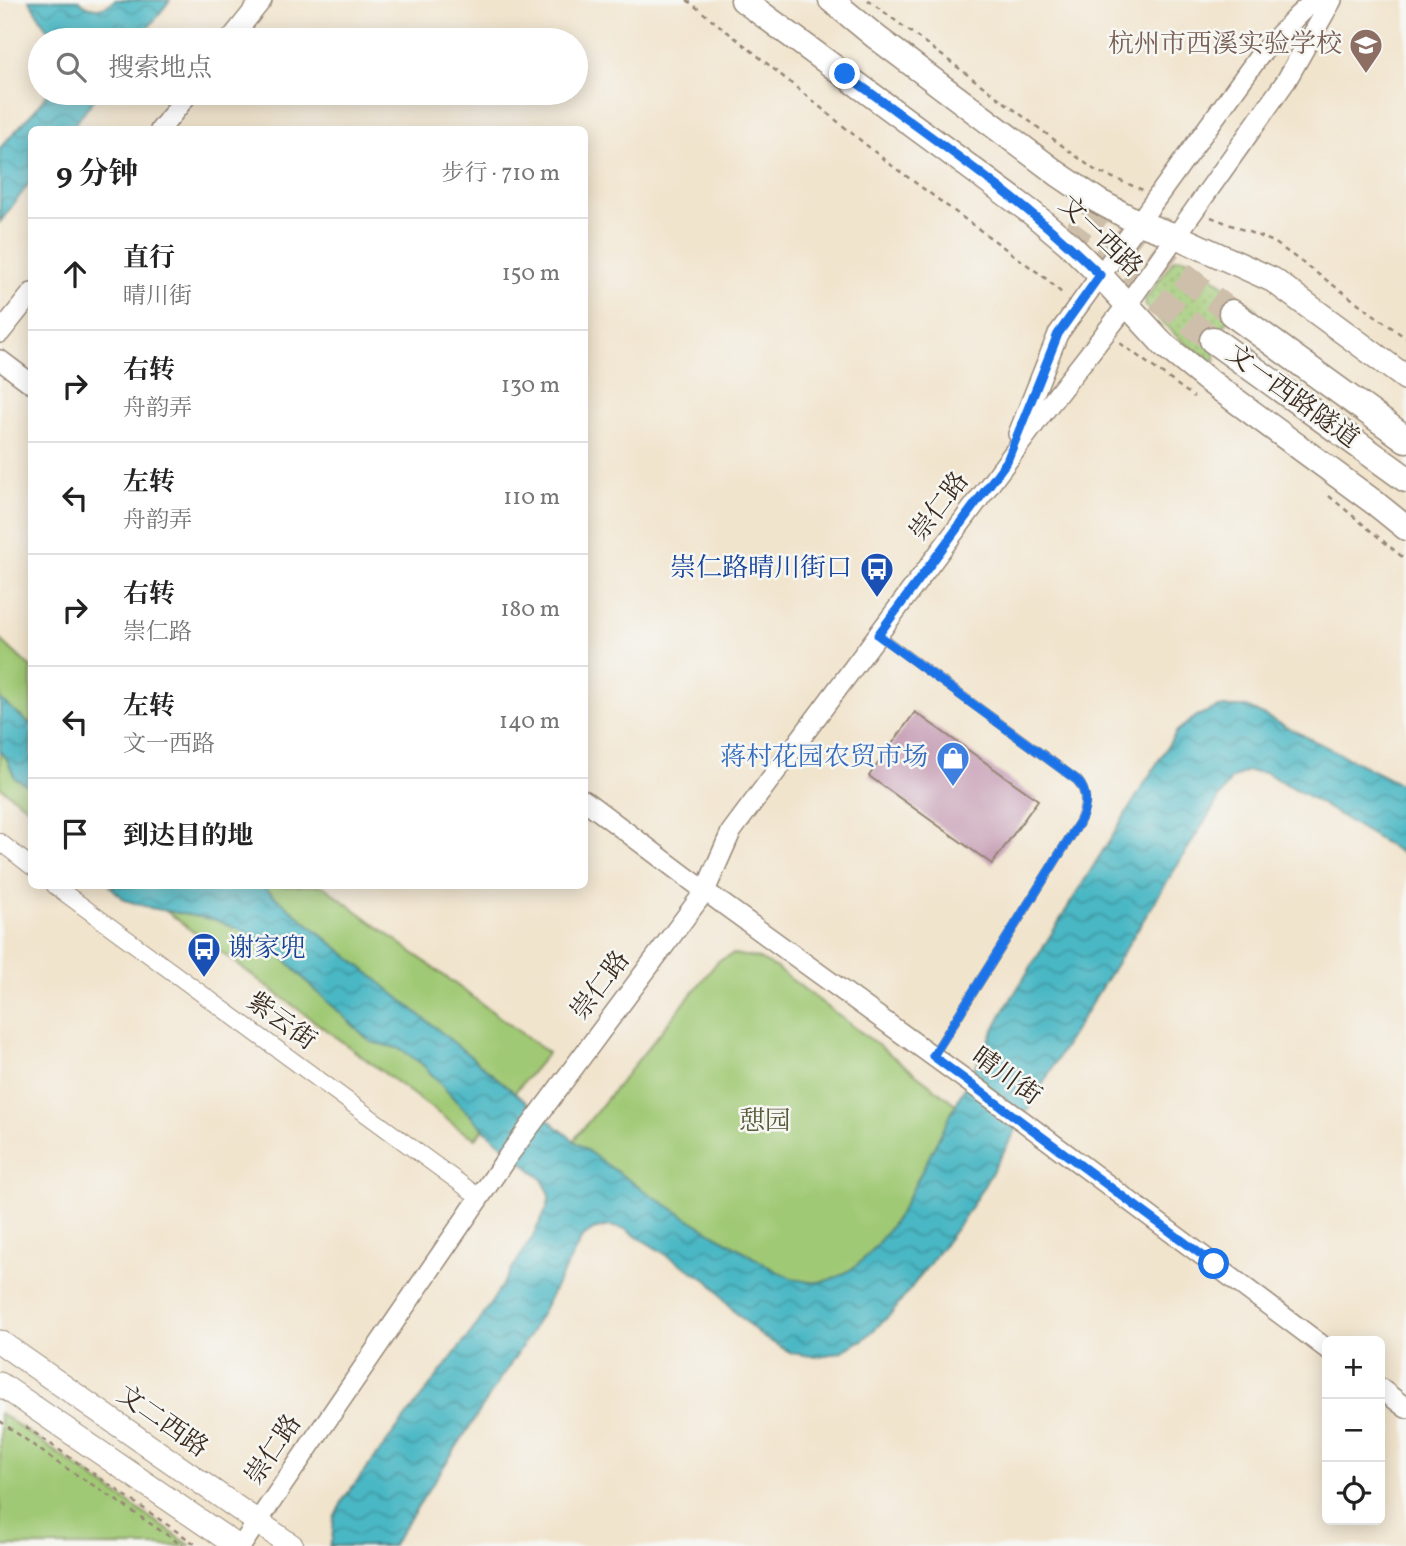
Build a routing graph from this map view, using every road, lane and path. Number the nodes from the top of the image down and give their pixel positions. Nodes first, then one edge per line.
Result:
1 (262, 0) edge
2 (687, 0) edge
3 (743, 0) edge
4 (831, 0) edge
5 (868, 0) edge
6 (1315, 0) edge
7 (1332, 0) edge
8 (240, 28) edge
9 (180, 105) edge
10 (163, 126) edge
11 (1158, 196) junction
12 (1194, 211) junction
13 (1139, 223) junction
14 (1176, 236) junction
15 (1100, 275) junction
16 (28, 298) edge
17 (1127, 305) junction
18 (1077, 307) junction
19 (1232, 313) tunnel mouth
20 (0, 332) edge
21 (1106, 333) junction
22 (1406, 338) edge
23 (1213, 340) tunnel mouth
24 (0, 360) edge
25 (1406, 378) edge
26 (28, 381) edge
27 (1199, 401) dead end
28 (1406, 439) edge
29 (1007, 461) junction
30 (1406, 479) edge
31 (1327, 494) dead end
32 (1406, 528) edge
33 (1406, 560) edge
34 (878, 635) junction
35 (588, 803) edge
36 (0, 842) edge
37 (28, 864) edge
38 (59, 889) edge
39 (705, 891) junction
40 (933, 1056) junction
41 (479, 1197) junction
42 (0, 1342) edge
43 (1322, 1345) edge
44 (0, 1384) edge
45 (1385, 1392) edge
46 (1406, 1408) edge
47 (0, 1421) edge
48 (22, 1424) dead end
49 (256, 1522) junction
50 (183, 1546) edge
51 (198, 1546) edge
52 (239, 1546) edge
53 (292, 1546) edge

1 - 8 street
2 - 18 path
3 - 15 main road, 文一西路
4 - 13 main road, 文一西路
5 - 11 path
6 - 11 street, 崇仁路
7 - 12 street, 崇仁路
9 - 10 street
11 - 13 street, 崇仁路
12 - 14 street, 崇仁路
12 - 22 path
13 - 14 main road, 文一西路
13 - 15 street, 崇仁路
14 - 17 street, 崇仁路
14 - 25 main road, 文一西路
15 - 17 main road, 文一西路
15 - 18 street, 崇仁路
16 - 20 street
17 - 21 street, 崇仁路
17 - 32 main road, 文一西路
18 - 29 street, 崇仁路
19 - 28 highway, 文一西路隧道
21 - 27 path
21 - 29 street, 崇仁路
23 - 30 highway, 文一西路隧道
24 - 26 street
29 - 34 street, 崇仁路
31 - 33 path
34 - 39 street, 崇仁路
34 - 40 lane
35 - 39 street, 晴川街
36 - 37 street
38 - 41 street, 紫云街
39 - 40 street, 晴川街
39 - 41 street, 崇仁路
40 - 43 street, 晴川街
41 - 49 street, 崇仁路
42 - 49 main road, 文二西路
44 - 52 main road
45 - 46 street
47 - 50 path
48 - 51 path
49 - 52 street, 崇仁路
49 - 53 main road, 文二西路

